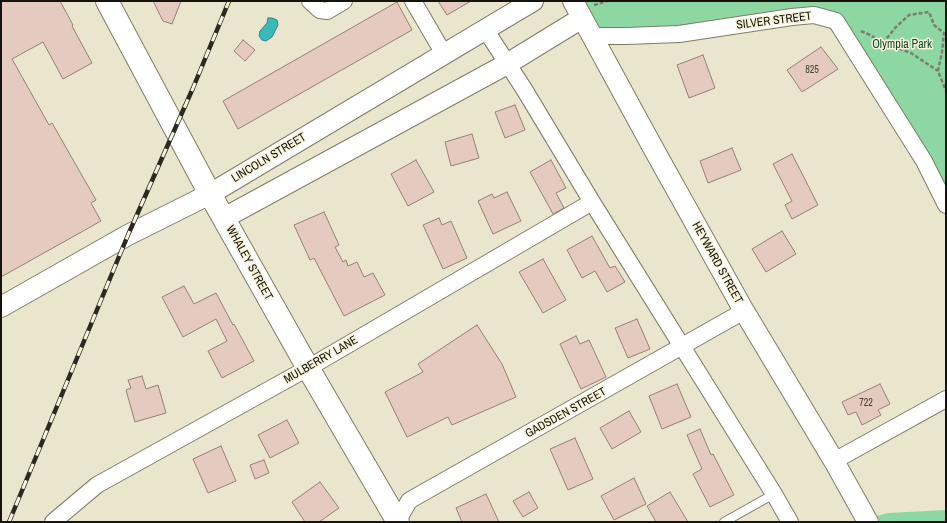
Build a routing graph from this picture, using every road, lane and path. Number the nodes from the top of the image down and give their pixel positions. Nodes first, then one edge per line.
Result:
1 (107, 1) edge
2 (310, 1) edge
3 (344, 1) edge
4 (413, 1) edge
5 (524, 4) edge
6 (578, 10) edge
7 (836, 21) junction
8 (485, 29) junction
9 (593, 36) junction
10 (883, 44) junction
11 (444, 54) junction
12 (506, 64) junction
13 (938, 71) junction
14 (946, 92) edge
15 (210, 194) junction
16 (592, 202) junction
17 (946, 205) edge
18 (224, 218) junction
19 (1, 307) edge
20 (744, 311) junction
21 (683, 347) junction
22 (308, 368) junction
23 (946, 399) edge
24 (834, 461) junction
25 (774, 494) junction
26 (53, 522) edge
27 (398, 522) edge
28 (724, 522) edge
29 (790, 522) edge
30 (868, 522) edge

1 - 15 main road, WHALEY STREET
2 - 3 street
4 - 11 street
5 - 8 street, LINCOLN STREET
6 - 9 street, HEYWARD STREET
6 - 12 street
7 - 9 street, SILVER STREET
7 - 10 path
7 - 17 street
8 - 11 street, LINCOLN STREET
8 - 12 street
9 - 20 street, HEYWARD STREET
10 - 13 path
10 - 13 path
11 - 15 street, LINCOLN STREET
12 - 16 street
12 - 18 street
13 - 14 path
15 - 18 main road, WHALEY STREET
15 - 19 street, LINCOLN STREET
16 - 21 street
16 - 22 street, MULBERRY LANE
18 - 22 main road, WHALEY STREET
20 - 21 street, GADSDEN STREET
20 - 24 street, HEYWARD STREET
21 - 25 street
21 - 27 street, GADSDEN STREET
22 - 26 street, MULBERRY LANE
22 - 27 main road, WHALEY STREET
23 - 24 street
24 - 30 street, HEYWARD STREET
25 - 28 lane
25 - 29 street

